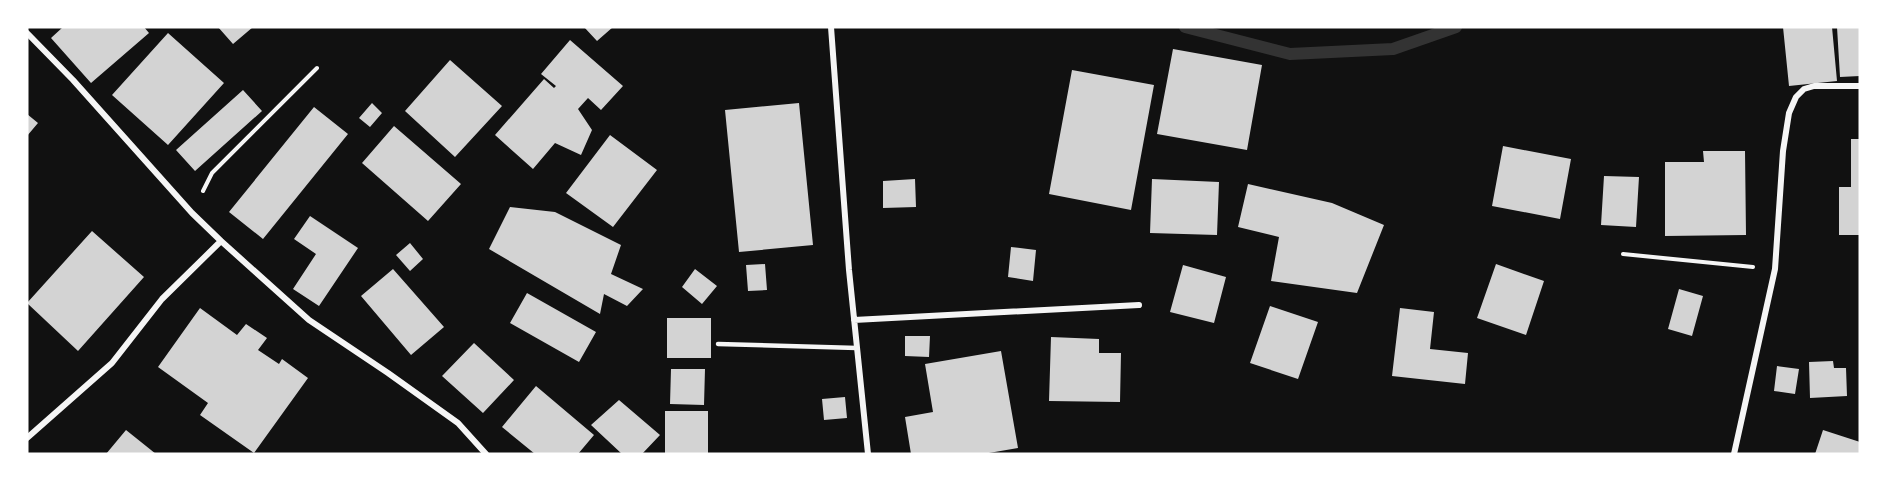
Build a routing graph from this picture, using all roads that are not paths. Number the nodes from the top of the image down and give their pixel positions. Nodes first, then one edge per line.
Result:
1 (831, 27) edge
2 (27, 33) edge
3 (1860, 86) edge
4 (221, 241) junction
5 (1139, 304) dead end
6 (854, 320) junction
7 (718, 344) dead end
8 (857, 348) junction
9 (27, 438) edge
10 (486, 454) edge
11 (868, 454) edge
12 (1734, 454) edge

1 - 6 street
2 - 4 street
3 - 12 street
4 - 9 street
4 - 10 street
5 - 6 street
6 - 8 street
7 - 8 lane
8 - 11 street

